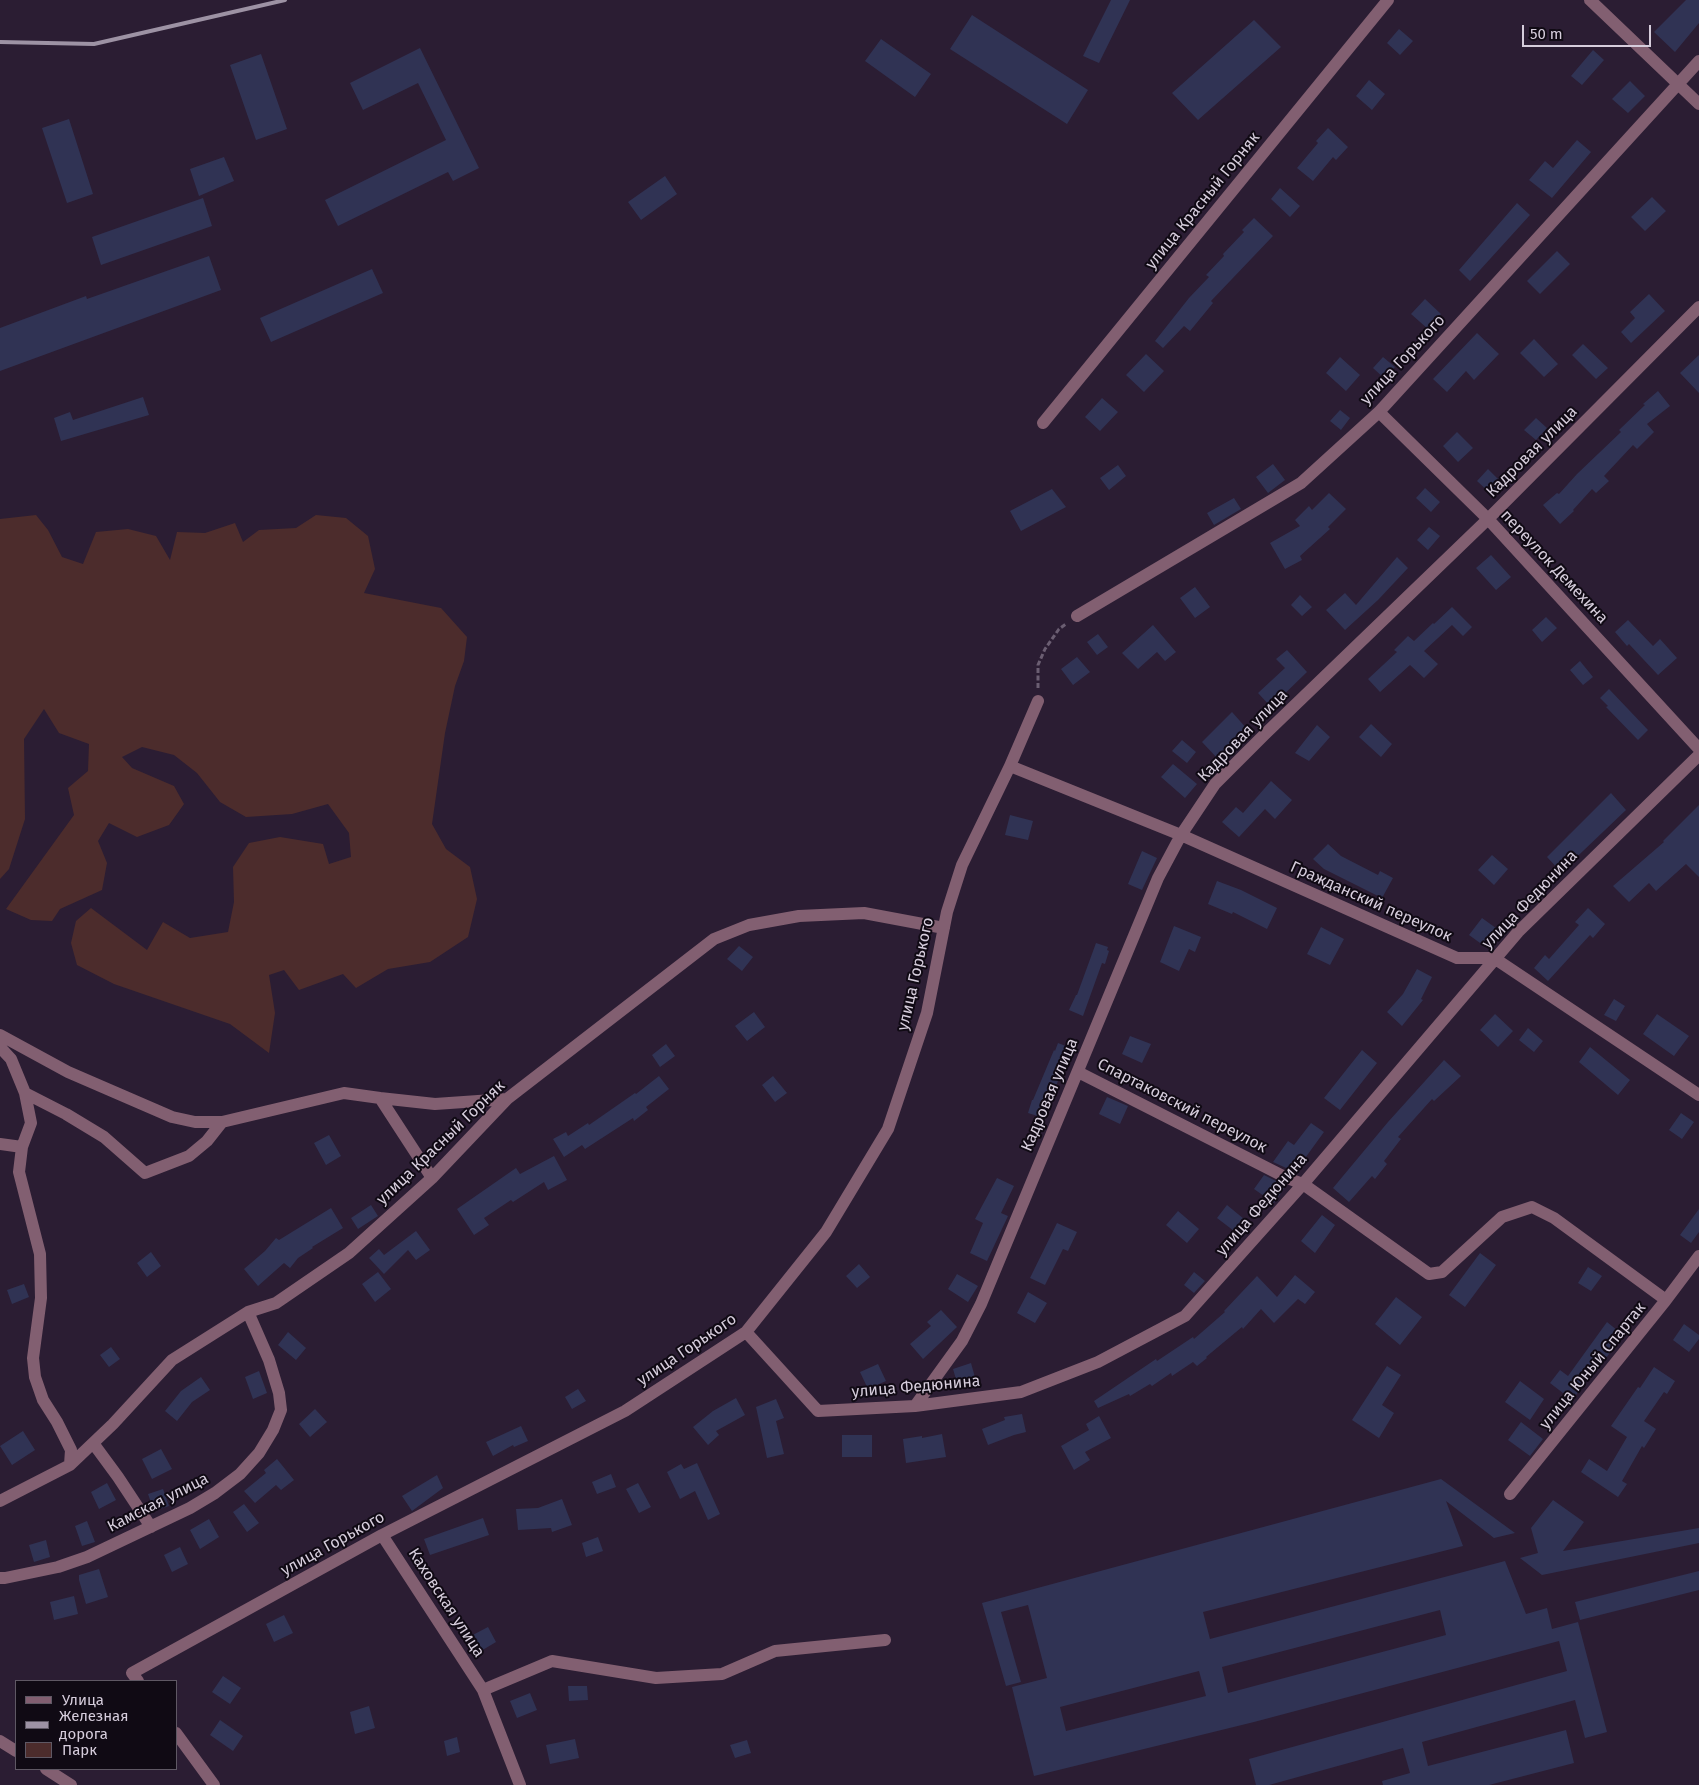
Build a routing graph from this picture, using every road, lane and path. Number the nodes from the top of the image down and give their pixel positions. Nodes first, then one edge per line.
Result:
1 (1388, 0) edge
2 (1590, 0) edge
3 (1699, 61) edge
4 (1678, 84) junction
5 (1699, 104) edge
6 (1699, 307) edge
7 (1379, 412) junction
8 (1043, 423) dead end
9 (1488, 519) junction
10 (1077, 616) joint
11 (1038, 701) joint
12 (1699, 750) edge
13 (1699, 755) edge
14 (1010, 766) junction
15 (1181, 835) junction
16 (944, 928) junction
17 (1494, 958) junction
18 (0, 1035) edge
19 (0, 1047) edge
20 (1078, 1072) junction
21 (25, 1093) junction
22 (1699, 1095) edge
23 (380, 1098) junction
24 (507, 1099) junction
25 (222, 1122) junction
26 (0, 1144) edge
27 (22, 1147) junction
28 (432, 1178) junction
29 (1303, 1184) junction
30 (1699, 1256) edge
31 (1666, 1300) junction
32 (248, 1312) junction
33 (746, 1332) junction
34 (915, 1406) junction
35 (93, 1443) junction
36 (70, 1465) junction
37 (1510, 1494) dead end
38 (0, 1501) edge
39 (151, 1527) junction
40 (382, 1535) junction
41 (0, 1578) edge
42 (885, 1640) dead end
43 (135, 1677) edge
44 (483, 1690) junction
45 (178, 1736) edge
46 (0, 1741) edge
47 (15, 1749) edge
48 (48, 1770) edge
49 (71, 1785) edge
50 (214, 1785) edge
51 (520, 1785) edge

1 - 8 street, улица Красный Горняк
2 - 4 street
3 - 4 street, улица Горького
4 - 5 street
4 - 7 street, улица Горького
6 - 9 street, Кадровая улица
7 - 9 street, переулок Демехина
7 - 10 street, улица Горького
9 - 12 street, переулок Демехина
9 - 15 street, Кадровая улица
10 - 11 path
11 - 14 street, улица Горького
13 - 17 street, улица Федюнина
14 - 15 street, Гражданский переулок
14 - 16 street, улица Горького
15 - 17 street, Гражданский переулок
15 - 20 street, Кадровая улица
16 - 24 street, улица Красный Горняк
16 - 33 street, улица Горького
17 - 22 street
17 - 29 street, улица Федюнина
18 - 25 street
19 - 21 street
20 - 29 street, Спартаковский переулок
20 - 34 street, Кадровая улица
21 - 25 street
21 - 27 street
23 - 24 street
23 - 25 street
23 - 28 street
24 - 28 street, улица Красный Горняк
26 - 27 street
27 - 36 street
28 - 32 street, улица Красный Горняк
29 - 31 street, Спартаковский переулок
29 - 34 street, улица Федюнина
30 - 31 street, улица Юный Спартак
31 - 37 street, улица Юный Спартак
32 - 35 street, улица Красный Горняк
32 - 39 street, Камская улица
33 - 34 street, улица Федюнина
33 - 40 street, улица Горького
35 - 36 street, улица Красный Горняк
35 - 39 street
36 - 38 street, улица Красный Горняк
39 - 41 street, Камская улица
40 - 43 street, улица Горького
40 - 44 street, Каховская улица
42 - 44 street
44 - 51 street, Каховская улица
45 - 50 street
46 - 47 street
48 - 49 street

